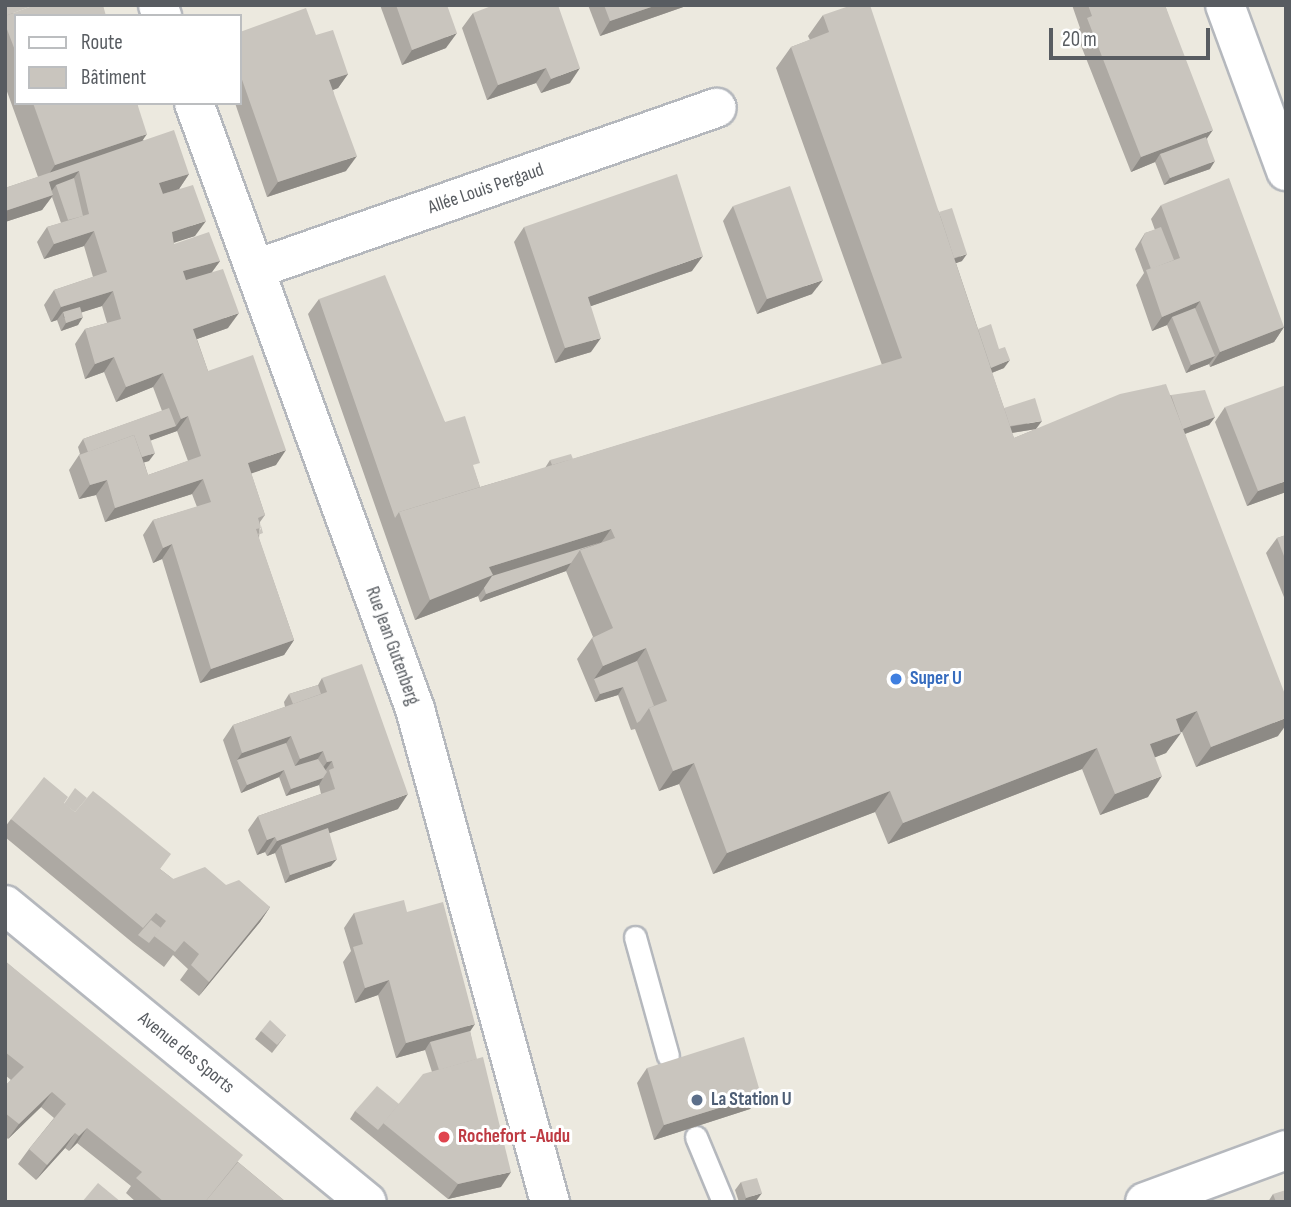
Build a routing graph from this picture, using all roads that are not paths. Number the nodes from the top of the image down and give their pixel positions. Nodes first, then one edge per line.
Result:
1 (1224, 5) edge
2 (195, 105) edge
3 (717, 108) dead end
4 (1286, 171) edge
5 (256, 268) junction
6 (5, 905) edge
7 (635, 937) dead end
8 (668, 1056) dead end
9 (696, 1137) edge
10 (1286, 1150) edge
11 (368, 1202) edge
12 (550, 1202) edge
13 (723, 1202) edge
14 (1145, 1202) edge

1 - 4 street
2 - 5 street, Rue Jean Gutenberg
3 - 5 street, Allée Louis Pergaud
5 - 12 street, Rue Jean Gutenberg
6 - 11 street, Avenue des Sports
7 - 8 lane
9 - 13 lane
10 - 14 street

